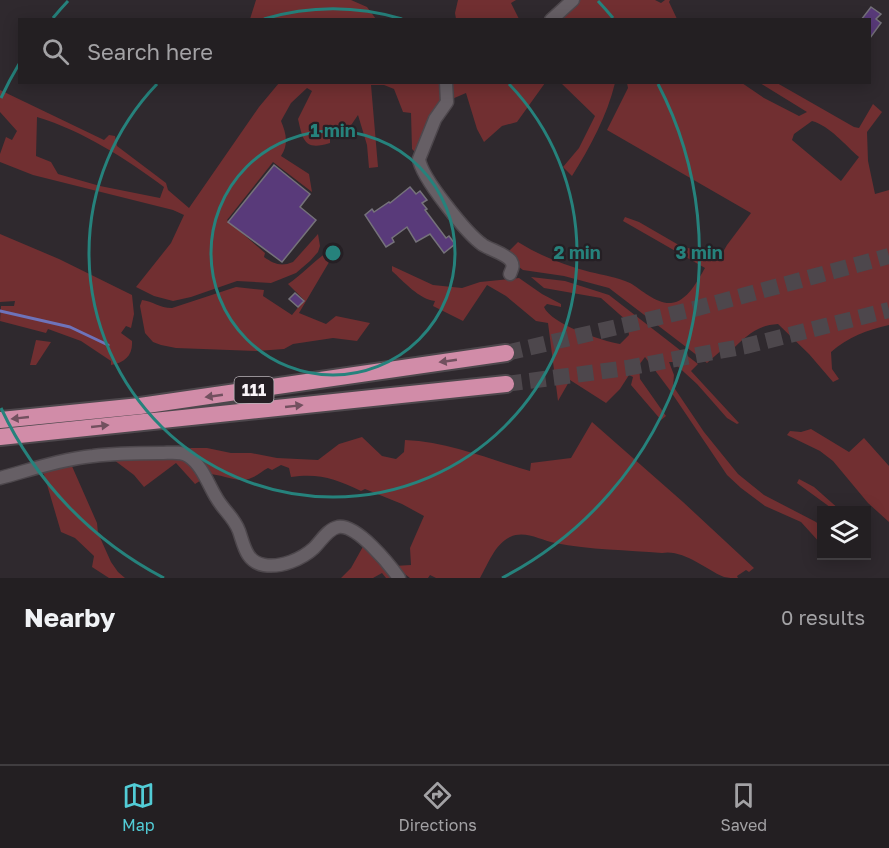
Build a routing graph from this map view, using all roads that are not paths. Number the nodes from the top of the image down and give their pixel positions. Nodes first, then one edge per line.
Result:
1 (573, 0) edge
2 (553, 18) edge
3 (446, 84) edge
4 (510, 274) dead end
5 (506, 353) tunnel mouth
6 (506, 384) tunnel mouth
7 (0, 420) edge
8 (0, 437) edge
9 (0, 478) edge
10 (399, 578) edge

1 - 2 street
3 - 4 street
5 -> 7 highway, 111
8 -> 6 highway, 111
9 - 10 street

